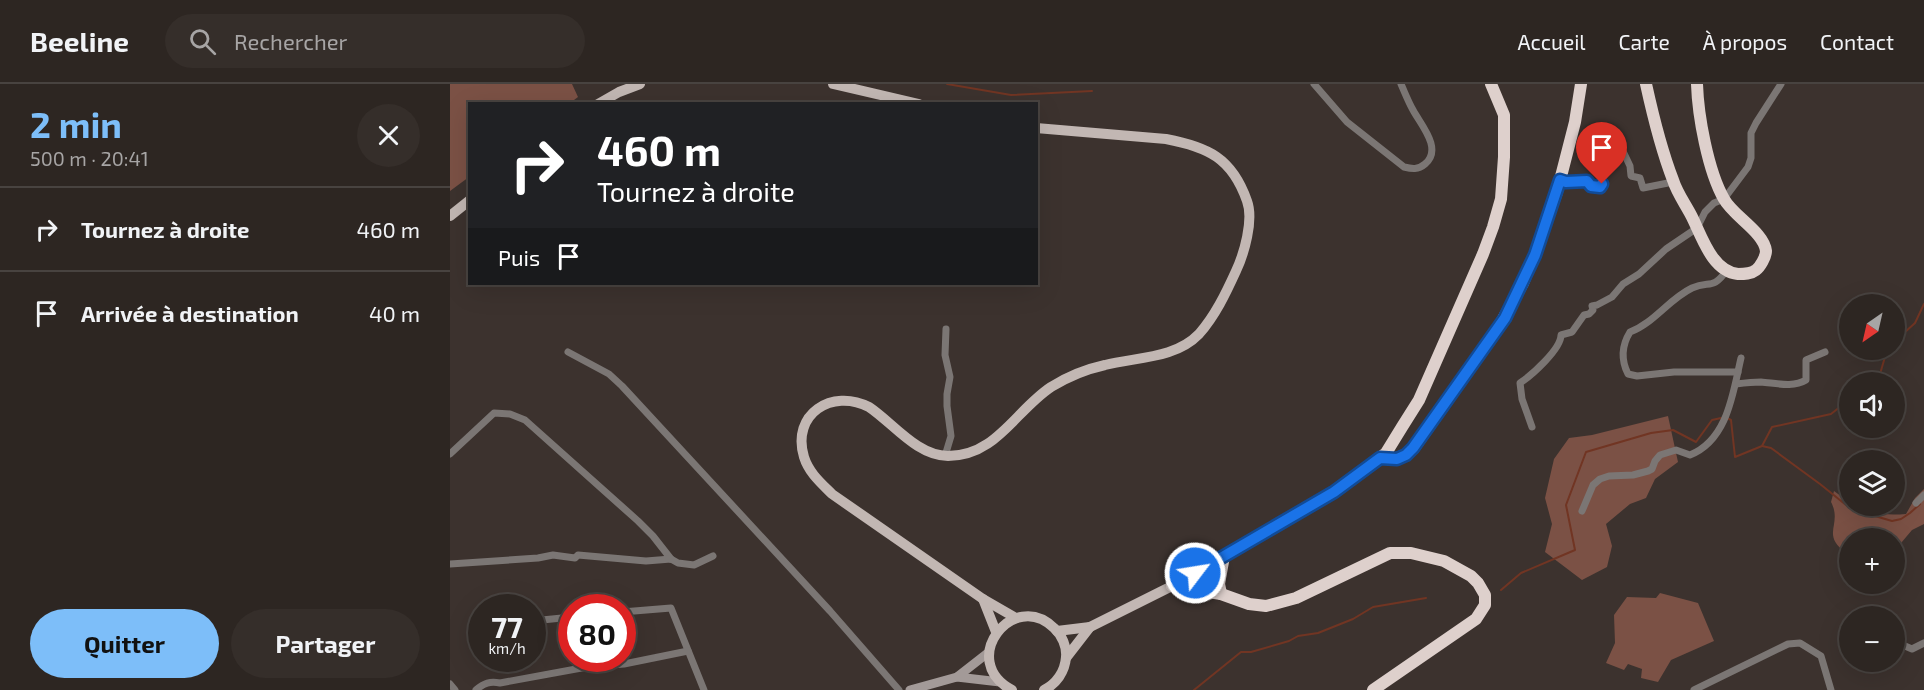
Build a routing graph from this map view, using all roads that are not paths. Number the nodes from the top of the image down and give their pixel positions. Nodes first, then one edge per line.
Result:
1 (640, 84) edge
2 (833, 84) edge
3 (1314, 84) edge
4 (1401, 84) edge
5 (1491, 84) edge
6 (1581, 84) edge
7 (1646, 84) edge
8 (1697, 84) edge
9 (1782, 84) edge
10 (602, 102) edge
11 (910, 102) edge
12 (1038, 128) edge
13 (1560, 180) junction
14 (1673, 182) junction
15 (1724, 199) junction
16 (468, 202) edge
17 (450, 216) edge
18 (1698, 228) junction
19 (1727, 270) junction
20 (946, 329) dead end
21 (568, 352) dead end
22 (1825, 352) dead end
23 (1741, 358) dead end
24 (1738, 372) junction
25 (1736, 384) junction
26 (1532, 427) dead end
27 (450, 454) edge
28 (945, 456) junction
29 (1380, 458) junction
30 (1924, 495) edge
31 (1916, 502) dead end
32 (1582, 511) dead end
33 (713, 556) dead end
34 (1224, 556) junction
35 (671, 559) junction
36 (450, 564) edge
37 (1172, 586) junction
38 (1221, 594) junction
39 (983, 599) junction
40 (636, 611) edge
41 (1016, 618) junction
42 (1090, 627) junction
43 (1057, 631) junction
44 (996, 632) junction
45 (1924, 643) edge
46 (1905, 646) edge
47 (688, 651) junction
48 (989, 652) junction
49 (1066, 658) junction
50 (957, 677) junction
51 (450, 684) edge
52 (1008, 688) edge
53 (1046, 689) edge
54 (455, 690) edge
55 (476, 690) edge
56 (704, 690) edge
57 (899, 690) edge
58 (910, 690) edge
59 (1373, 690) edge
60 (1694, 690) edge
61 (1831, 690) edge

1 - 10 main road
2 - 11 main road
3 - 4 street
5 - 29 highway
6 - 13 highway
7 - 14 highway
8 - 15 highway
9 - 15 street
12 - 28 main road
13 - 14 street
13 - 29 highway
14 - 18 highway
15 - 18 street
15 - 19 highway
16 - 17 main road
18 - 19 highway
18 - 26 street
19 - 24 street
20 - 28 street
21 - 57 street
22 - 25 street
23 - 24 street
24 - 25 street
25 - 32 street
27 - 35 street
28 - 39 main road
29 - 34 highway
30 - 31 street
33 - 35 street
34 - 37 highway
34 - 38 highway
35 - 36 street
37 - 38 highway
37 - 42 main road
38 - 59 highway
39 - 41 main road
39 - 44 main road
40 - 47 street
41 - 43 main road
41 - 44 main road
42 - 43 main road
42 - 49 main road
43 - 49 main road
44 - 48 main road
45 - 46 street
47 - 55 street
47 - 56 street
48 - 50 street
48 - 52 main road
49 - 53 main road
50 - 52 street
50 - 58 street
51 - 54 street
60 - 61 street

